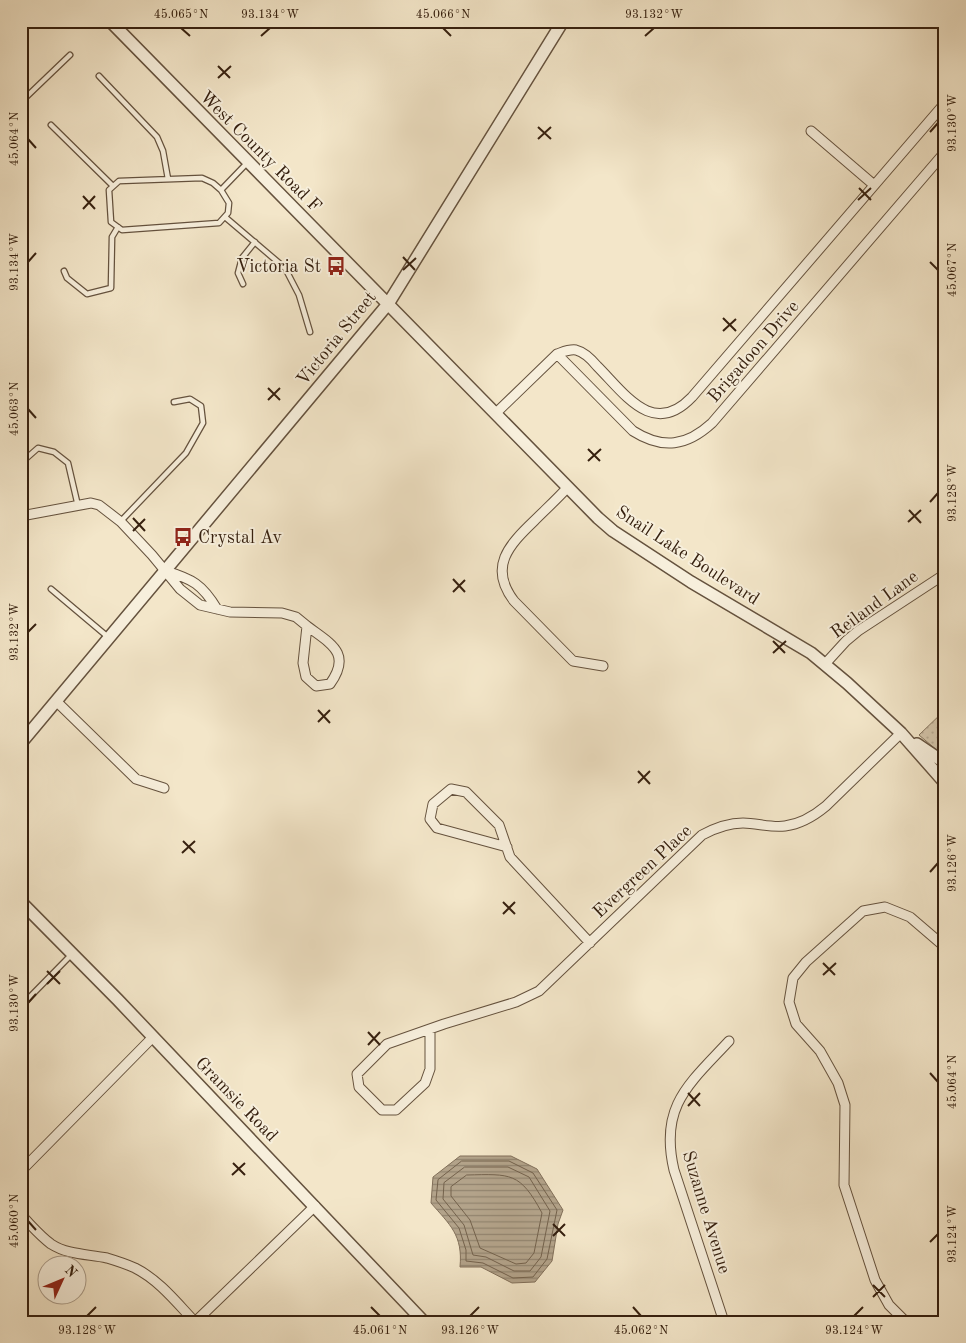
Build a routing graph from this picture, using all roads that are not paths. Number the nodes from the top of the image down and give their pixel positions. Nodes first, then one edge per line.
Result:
1 (110, 21) edge
2 (562, 21) edge
3 (70, 55) dead end
4 (99, 76) dead end
5 (21, 102) edge
6 (945, 103) edge
7 (51, 125) dead end
8 (811, 131) dead end
9 (945, 152) edge
10 (248, 162) junction
11 (168, 179) junction
12 (874, 185) junction
13 (113, 186) junction
14 (221, 190) junction
15 (225, 217) junction
16 (118, 227) junction
17 (255, 242) junction
18 (64, 271) dead end
19 (244, 284) dead end
20 (388, 304) junction
21 (310, 332) dead end
22 (557, 354) junction
23 (174, 402) dead end
24 (496, 413) junction
25 (21, 463) edge
26 (568, 487) junction
27 (78, 506) junction
28 (21, 516) edge
29 (120, 522) junction
30 (166, 571) junction
31 (945, 574) edge
32 (51, 589) dead end
33 (217, 608) junction
34 (307, 626) junction
35 (109, 638) junction
36 (824, 664) junction
37 (603, 666) dead end
38 (56, 701) junction
39 (901, 733) junction
40 (21, 743) edge
41 (945, 763) edge
42 (945, 783) edge
43 (164, 788) dead end
44 (507, 847) junction
45 (21, 902) edge
46 (590, 943) junction
47 (945, 947) edge
48 (72, 954) junction
49 (21, 1006) edge
50 (430, 1029) junction
51 (153, 1037) junction
52 (729, 1041) dead end
53 (21, 1171) edge
54 (316, 1206) junction
55 (21, 1215) edge
56 (195, 1322) edge
57 (424, 1322) edge
58 (724, 1322) edge
59 (906, 1322) edge

1 - 10 street, West County Road F
2 - 20 street, Victoria Street
3 - 5 lane
4 - 11 lane
6 - 12 street, Brigadoon Drive
7 - 13 lane
8 - 12 street
9 - 22 street, Brigadoon Drive
10 - 14 lane
10 - 20 street, West County Road F
11 - 13 lane
11 - 14 lane
12 - 22 street, Brigadoon Drive
13 - 16 lane
14 - 15 lane
15 - 16 lane
15 - 17 lane
16 - 18 lane
17 - 19 lane
17 - 21 lane
20 - 24 street, Snail Lake Boulevard
20 - 30 street, Victoria Street
22 - 24 street
23 - 29 lane
24 - 26 street, Snail Lake Boulevard
25 - 27 lane
26 - 36 street, Snail Lake Boulevard
26 - 37 street
27 - 28 street
27 - 29 street
29 - 30 street
30 - 33 street
30 - 33 street
30 - 35 street, Victoria Street
31 - 36 street, Reiland Lane
32 - 35 lane
33 - 34 street
34 - 34 street
35 - 38 street, Victoria Street
36 - 39 street, Snail Lake Boulevard
38 - 40 street, Victoria Street
38 - 43 street
39 - 41 street, Snail Lake Boulevard
39 - 42 street, Snail Lake Boulevard
39 - 46 street, Evergreen Place
44 - 44 street
44 - 46 street
45 - 48 street, Gramsie Road
46 - 50 street, Evergreen Place
47 - 59 street
48 - 49 lane
48 - 51 street, Gramsie Road
50 - 50 street, Evergreen Place
51 - 53 street
51 - 54 street, Gramsie Road
52 - 58 street, Suzanne Avenue
54 - 56 street
54 - 57 street, Gramsie Road
55 - 56 street

